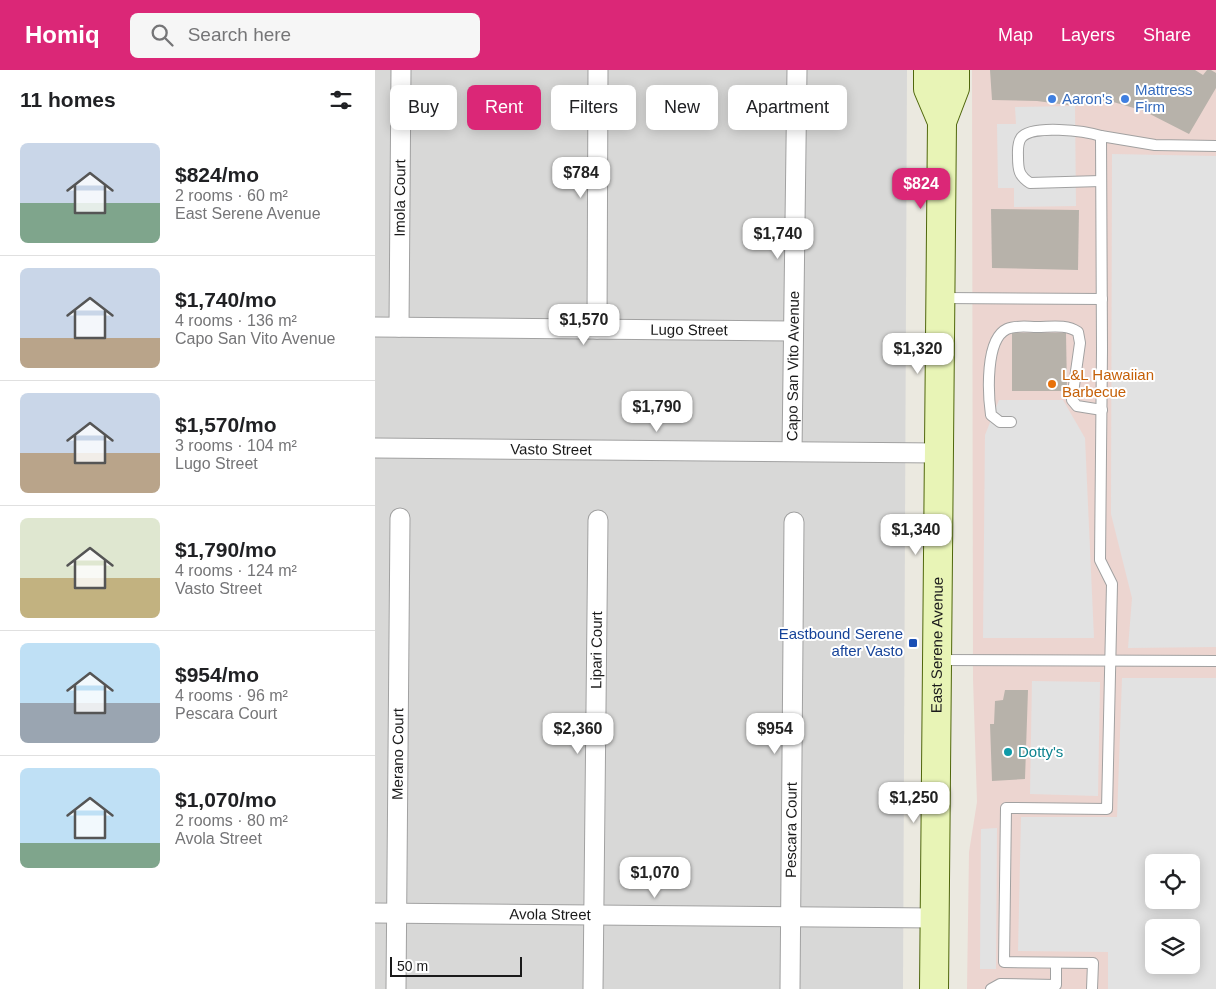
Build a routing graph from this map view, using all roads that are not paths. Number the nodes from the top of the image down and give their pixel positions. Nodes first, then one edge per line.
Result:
1 (401, 70) edge
2 (598, 70) edge
3 (797, 70) edge
4 (928, 70) edge
5 (955, 70) edge
6 (943, 122) junction
7 (1101, 136) junction
8 (1216, 146) edge
9 (1101, 181) junction
10 (941, 298) junction
11 (1102, 299) junction
12 (375, 327) edge
13 (399, 327) junction
14 (597, 329) junction
15 (793, 331) junction
16 (1102, 410) junction
17 (1011, 422) dead end
18 (375, 448) edge
19 (792, 451) junction
20 (938, 453) junction
21 (400, 518) dead end
22 (598, 520) dead end
23 (794, 522) dead end
24 (936, 660) junction
25 (1111, 661) junction
26 (1216, 661) edge
27 (375, 913) edge
28 (397, 913) junction
29 (594, 915) junction
30 (791, 917) junction
31 (934, 918) junction
32 (1056, 963) junction
33 (396, 989) edge
34 (593, 989) edge
35 (790, 989) edge
36 (934, 989) edge
37 (991, 989) edge
38 (1093, 989) edge

1 - 13 street, Imola Court
2 - 14 street
3 - 15 street, Capo San Vito Avenue
4 - 6 main road, East Serene Avenue
5 - 6 main road, East Serene Avenue
6 - 10 main road, East Serene Avenue
7 - 8 lane
7 - 9 lane
7 - 9 lane
9 - 11 lane
10 - 11 lane
10 - 20 main road, East Serene Avenue
11 - 16 lane
12 - 13 street, Lugo Street
13 - 14 street, Lugo Street
14 - 15 street, Lugo Street
15 - 19 street, Capo San Vito Avenue
16 - 17 lane
16 - 25 lane
18 - 19 street, Vasto Street
19 - 20 street, Vasto Street
20 - 24 main road, East Serene Avenue
21 - 28 street, Merano Court
22 - 29 street, Lipari Court
23 - 30 street, Pescara Court
24 - 25 lane
24 - 31 main road, East Serene Avenue
25 - 26 lane
25 - 32 lane
27 - 28 street, Avola Street
28 - 29 street, Avola Street
28 - 33 street, Merano Court
29 - 30 street, Avola Street
29 - 34 street, Lipari Court
30 - 31 street, Avola Street
30 - 35 street, Pescara Court
31 - 36 main road, East Serene Avenue
32 - 37 lane
32 - 38 lane

